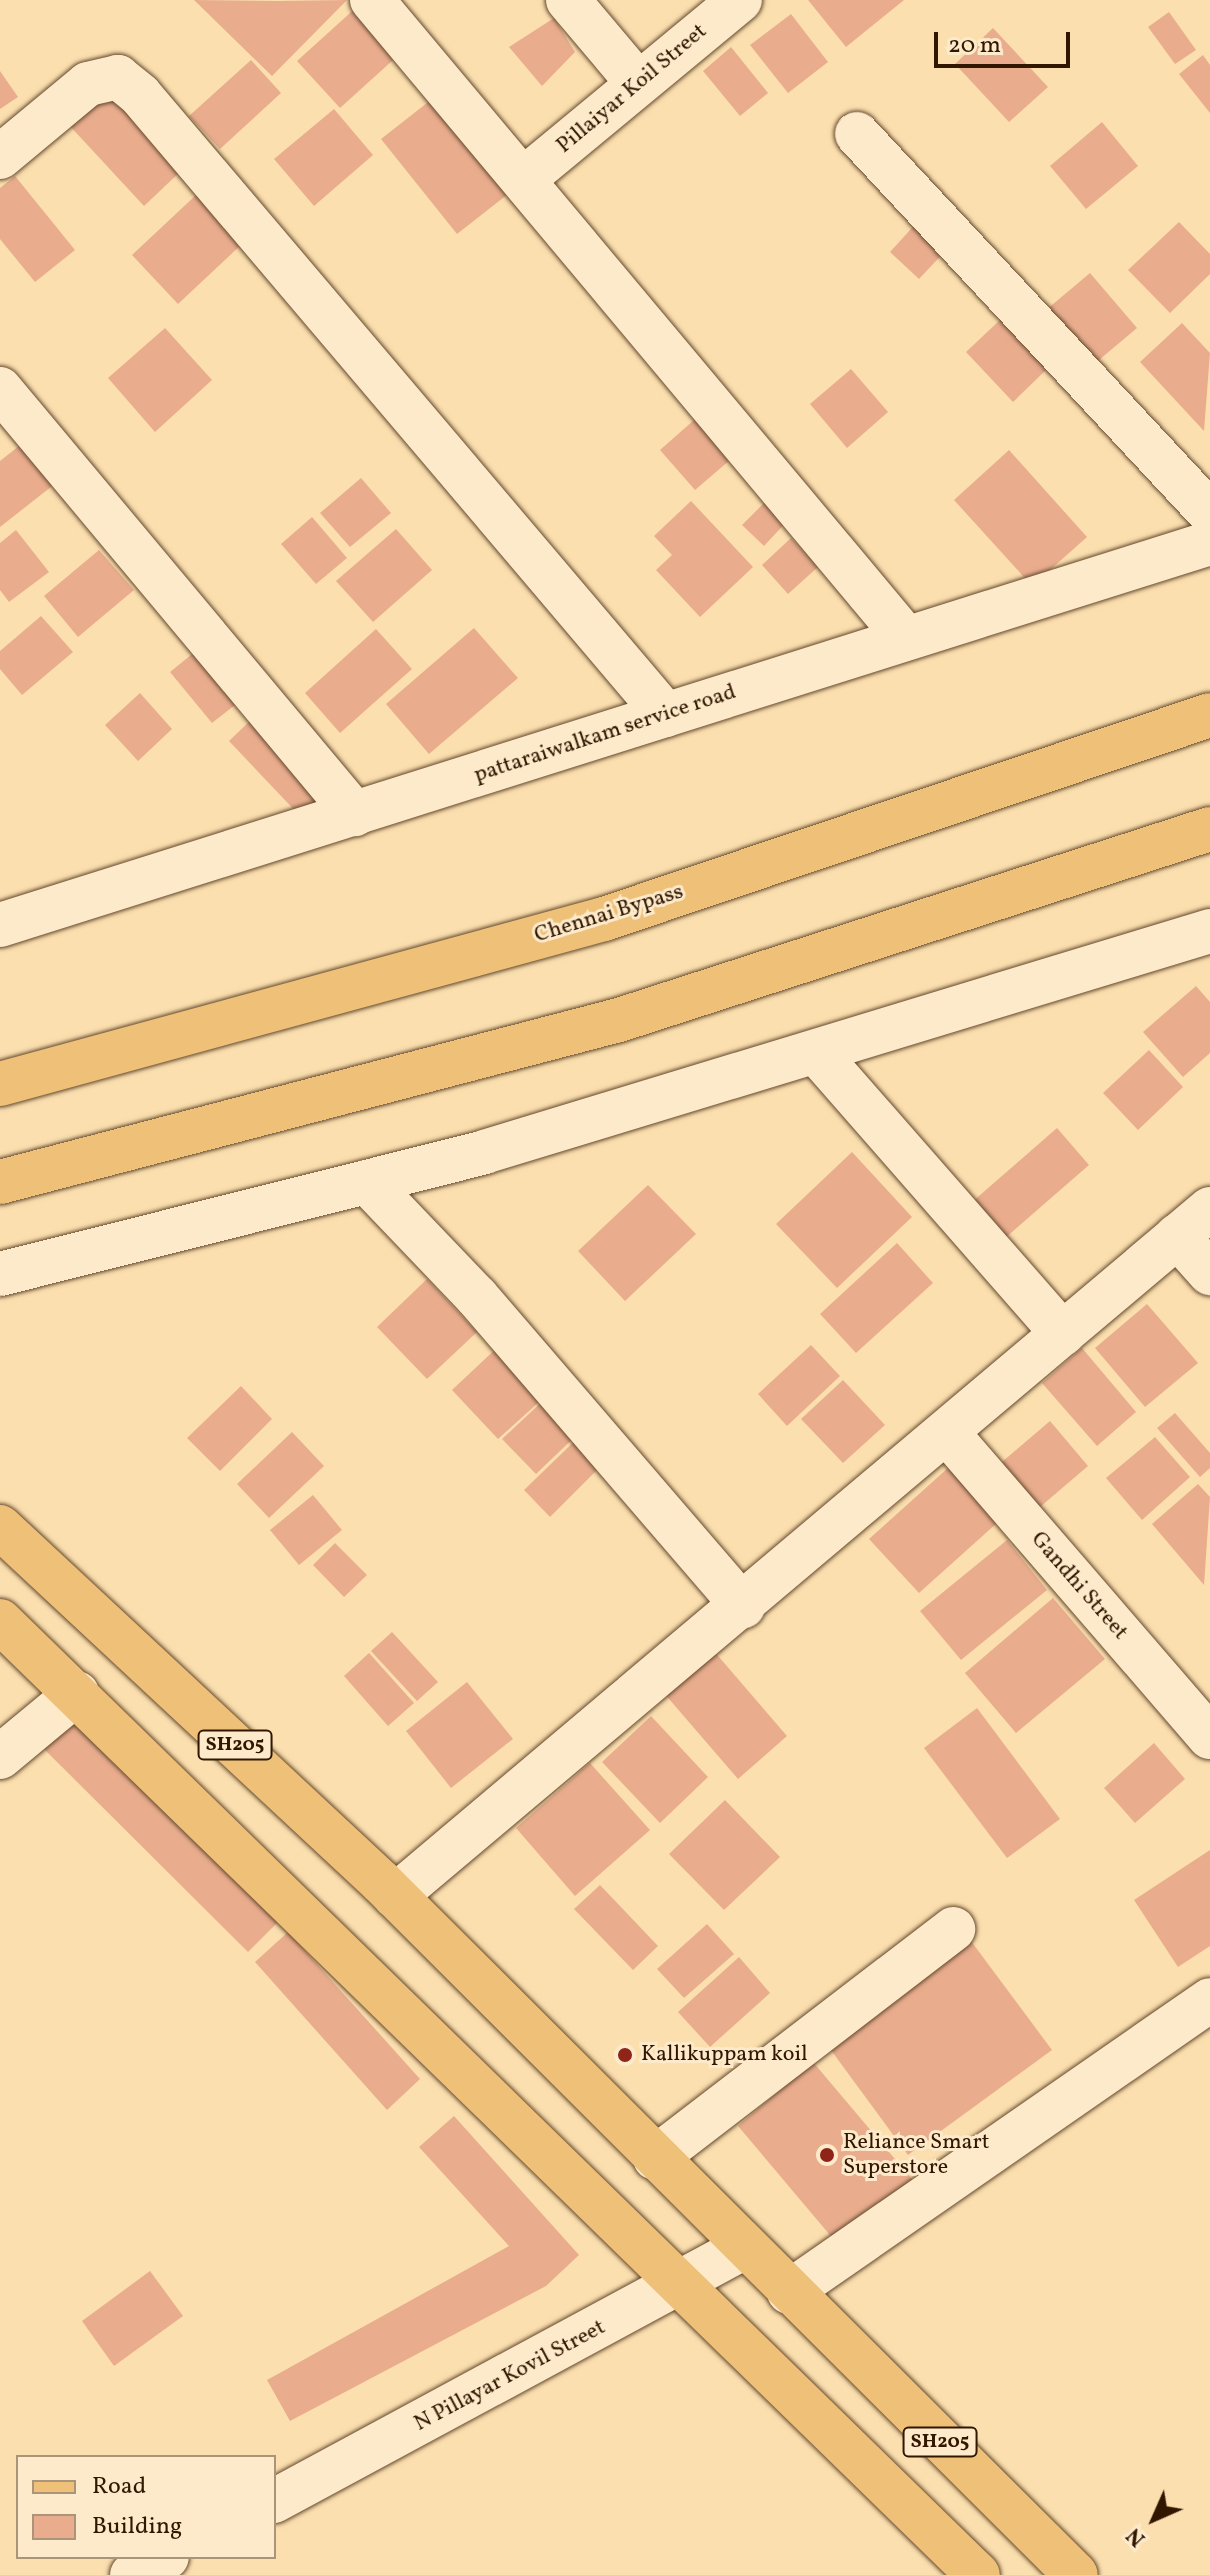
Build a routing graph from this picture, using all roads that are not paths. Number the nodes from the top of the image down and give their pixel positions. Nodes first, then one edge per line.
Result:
1 (372, 0) edge
2 (568, 0) edge
3 (740, 0) edge
4 (638, 83) junction
5 (857, 134) dead end
6 (0, 157) edge
7 (525, 178) junction
8 (0, 389) edge
9 (1210, 513) edge
10 (1210, 543) edge
11 (906, 638) junction
12 (666, 715) junction
13 (1210, 715) edge
14 (355, 814) junction
15 (1210, 829) edge
16 (0, 925) edge
17 (1202, 945) edge
18 (817, 1053) junction
19 (0, 1084) edge
20 (0, 1182) edge
21 (367, 1182) junction
22 (1194, 1223) edge
23 (1210, 1273) edge
24 (0, 1274) edge
25 (1063, 1334) junction
26 (949, 1435) junction
27 (0, 1527) edge
28 (743, 1606) junction
29 (0, 1621) edge
30 (77, 1693) junction
31 (1210, 1737) edge
32 (0, 1757) edge
33 (395, 1896) junction
34 (953, 1929) dead end
35 (1210, 2000) edge
36 (655, 2158) junction
37 (745, 2247) junction
38 (680, 2285) junction
39 (798, 2301) junction
40 (276, 2500) edge
41 (163, 2559) edge
42 (132, 2575) edge
43 (978, 2575) edge
44 (1076, 2575) edge

1 - 7 street
2 - 4 street
3 - 4 street, Pillaiyar Koil Street
4 - 7 street, Pillaiyar Koil Street
5 - 9 street
6 - 12 street
7 - 11 street
8 - 14 street
10 - 11 street, pattaraiwalkam service road
11 - 12 street, pattaraiwalkam service road
12 - 14 street, pattaraiwalkam service road
13 - 19 main road, Chennai Bypass
14 - 16 street, pattaraiwalkam service road
15 - 20 main road
17 - 18 street
18 - 21 street
18 - 25 street
21 - 24 street
21 - 28 street
22 - 23 street
22 - 25 street
25 - 26 street
26 - 28 street
26 - 31 street, Gandhi Street
27 - 33 main road, SH205
28 - 33 street
29 - 30 main road
30 - 32 street
30 - 38 main road
33 - 36 main road, SH205
34 - 36 street
35 - 39 street
36 - 37 main road
37 - 38 street, N Pillayar Kovil Street
37 - 39 main road
38 - 40 street, N Pillayar Kovil Street
38 - 43 main road, SH205
39 - 44 main road, SH205
41 - 42 street

